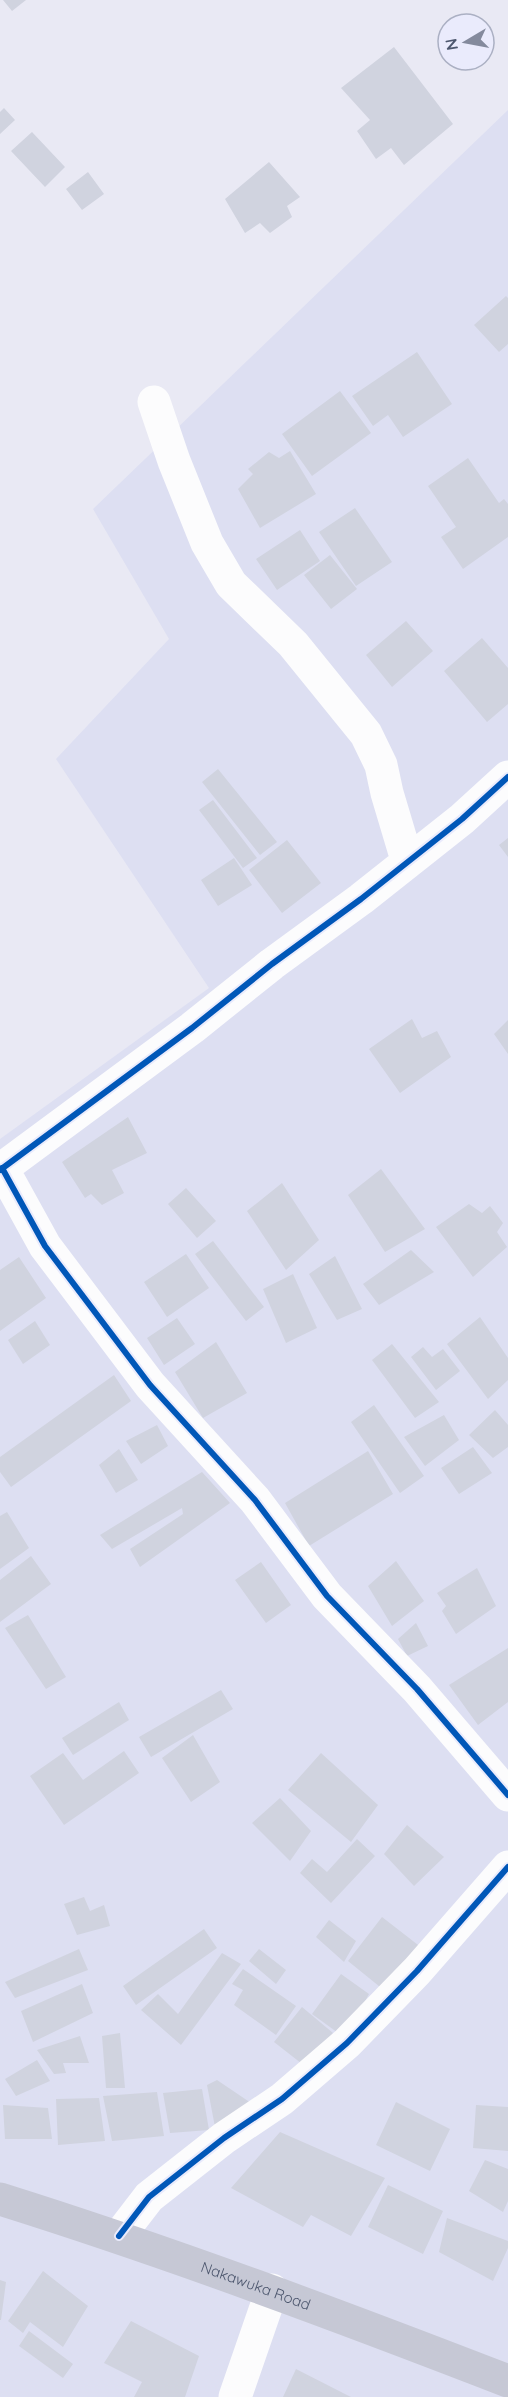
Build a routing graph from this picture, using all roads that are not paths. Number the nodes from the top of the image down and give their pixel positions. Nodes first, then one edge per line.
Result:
1 (154, 402) dead end
2 (508, 777) edge
3 (407, 860) junction
4 (1, 1169) edge
5 (508, 1795) edge
6 (508, 1867) edge
7 (0, 2199) edge
8 (119, 2236) junction
9 (272, 2290) junction
10 (508, 2381) edge
11 (235, 2397) edge

1 - 3 street
2 - 3 street
3 - 4 street
4 - 5 street
6 - 8 street
7 - 8 main road, Nakawuka Road
8 - 9 main road, Nakawuka Road
9 - 10 main road, Nakawuka Road
9 - 11 street

